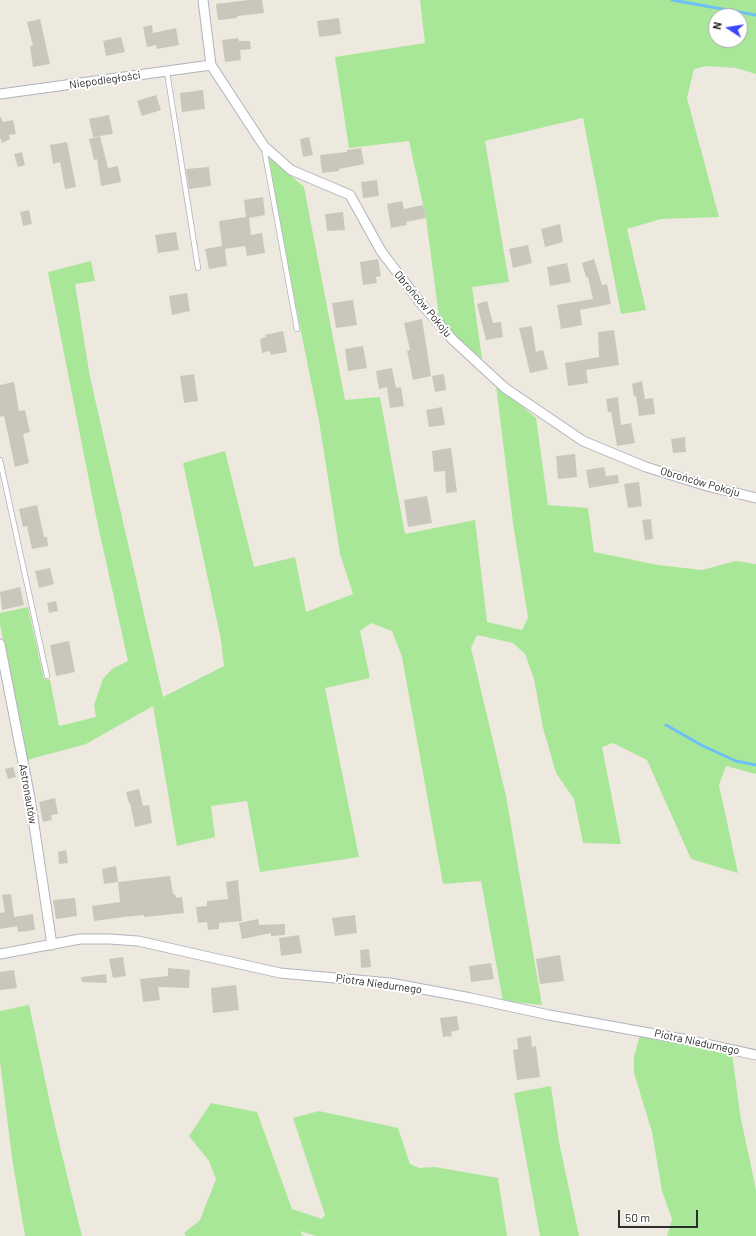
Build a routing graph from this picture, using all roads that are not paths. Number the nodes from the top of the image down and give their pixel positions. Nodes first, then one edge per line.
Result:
1 (203, 0) edge
2 (210, 65) junction
3 (167, 72) junction
4 (0, 94) edge
5 (264, 146) junction
6 (198, 268) dead end
7 (297, 329) dead end
8 (0, 460) edge
9 (756, 498) edge
10 (0, 644) edge
11 (47, 676) dead end
12 (52, 945) junction
13 (0, 954) edge
14 (756, 1055) edge

1 - 2 street, Obrońców Pokoju
2 - 3 street, Niepodległości
2 - 5 street, Obrońców Pokoju
3 - 4 street, Niepodległości
3 - 6 lane
5 - 7 lane
5 - 9 street, Obrońców Pokoju
8 - 11 lane
10 - 12 street, Astronautów
12 - 13 street, Piotra Niedurnego
12 - 14 street, Piotra Niedurnego

